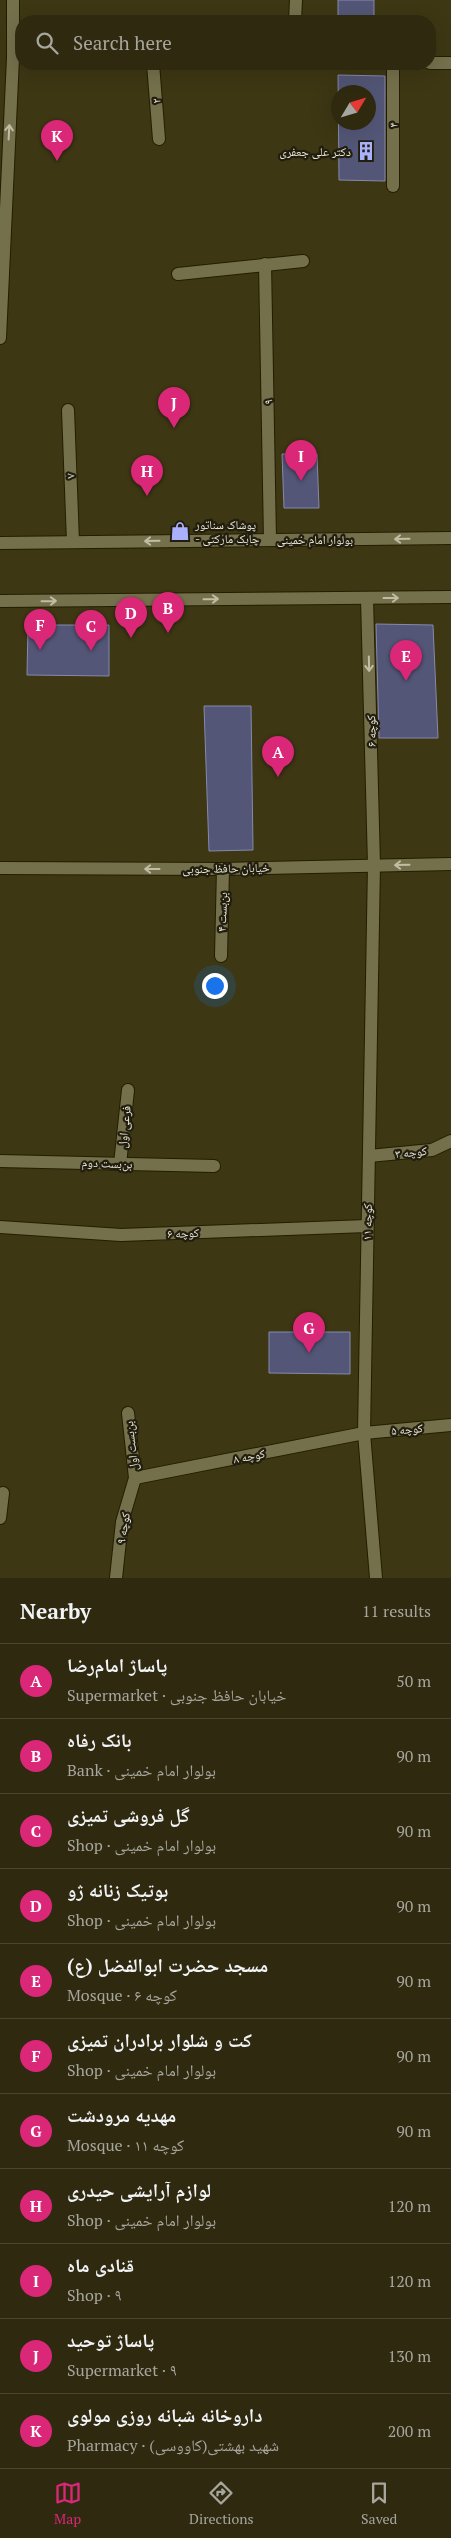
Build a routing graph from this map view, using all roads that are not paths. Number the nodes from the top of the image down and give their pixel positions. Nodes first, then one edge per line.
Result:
1 (13, 0) edge
2 (296, 0) edge
3 (295, 15) edge
4 (11, 58) edge
5 (436, 63) edge
6 (451, 63) edge
7 (153, 70) edge
8 (394, 70) edge
9 (159, 139) dead end
10 (393, 186) dead end
11 (303, 261) dead end
12 (265, 264) junction
13 (178, 274) dead end
14 (0, 338) edge
15 (68, 410) dead end
16 (451, 538) edge
17 (270, 540) junction
18 (73, 542) junction
19 (0, 543) edge
20 (451, 597) edge
21 (367, 598) junction
22 (0, 601) edge
23 (451, 864) edge
24 (374, 865) junction
25 (0, 868) edge
26 (223, 869) junction
27 (221, 956) dead end
28 (128, 1090) dead end
29 (451, 1140) edge
30 (369, 1156) junction
31 (0, 1160) edge
32 (120, 1164) junction
33 (214, 1166) dead end
34 (367, 1226) junction
35 (0, 1227) edge
36 (128, 1413) dead end
37 (451, 1425) edge
38 (364, 1433) junction
39 (135, 1478) junction
40 (3, 1493) dead end
41 (0, 1518) edge
42 (116, 1578) edge
43 (376, 1578) edge

1 - 4 street
2 - 3 street
14 -> 4 street
5 - 6 street
7 - 9 street, ۲
8 - 10 street, ۴
11 - 12 street
12 - 13 street
12 - 17 street, ۹
15 - 18 street, ۷
16 -> 17 street, بولوار امام خمینی
17 -> 18 street, بولوار امام خمینی
18 - 19 street, بولوار امام خمینی
21 -> 20 street
22 -> 21 street
21 -> 24 street, کوچه ۶
23 -> 24 street, خیابان حافظ جنوبی
24 - 26 street, خیابان حافظ جنوبی
24 - 30 street, کوچه ۱۱
26 -> 25 street, خیابان حافظ جنوبی
26 - 27 street, بن‌بست ۴
28 - 32 street, فرعی اول
29 - 30 street, کوچه ۳
30 - 34 street, کوچه ۱۱
31 - 32 street, بن‌بست دوم
32 - 33 street, بن‌بست دوم
34 - 35 street, کوچه ۶
34 - 38 street, کوچه ۱۱
36 - 39 street, بن‌بست اول
37 - 38 street, کوچه ۵
38 - 39 street, کوچه ۸
38 - 43 street, کوچه ۱۱
39 - 42 street, کوچه ۹
40 - 41 street

